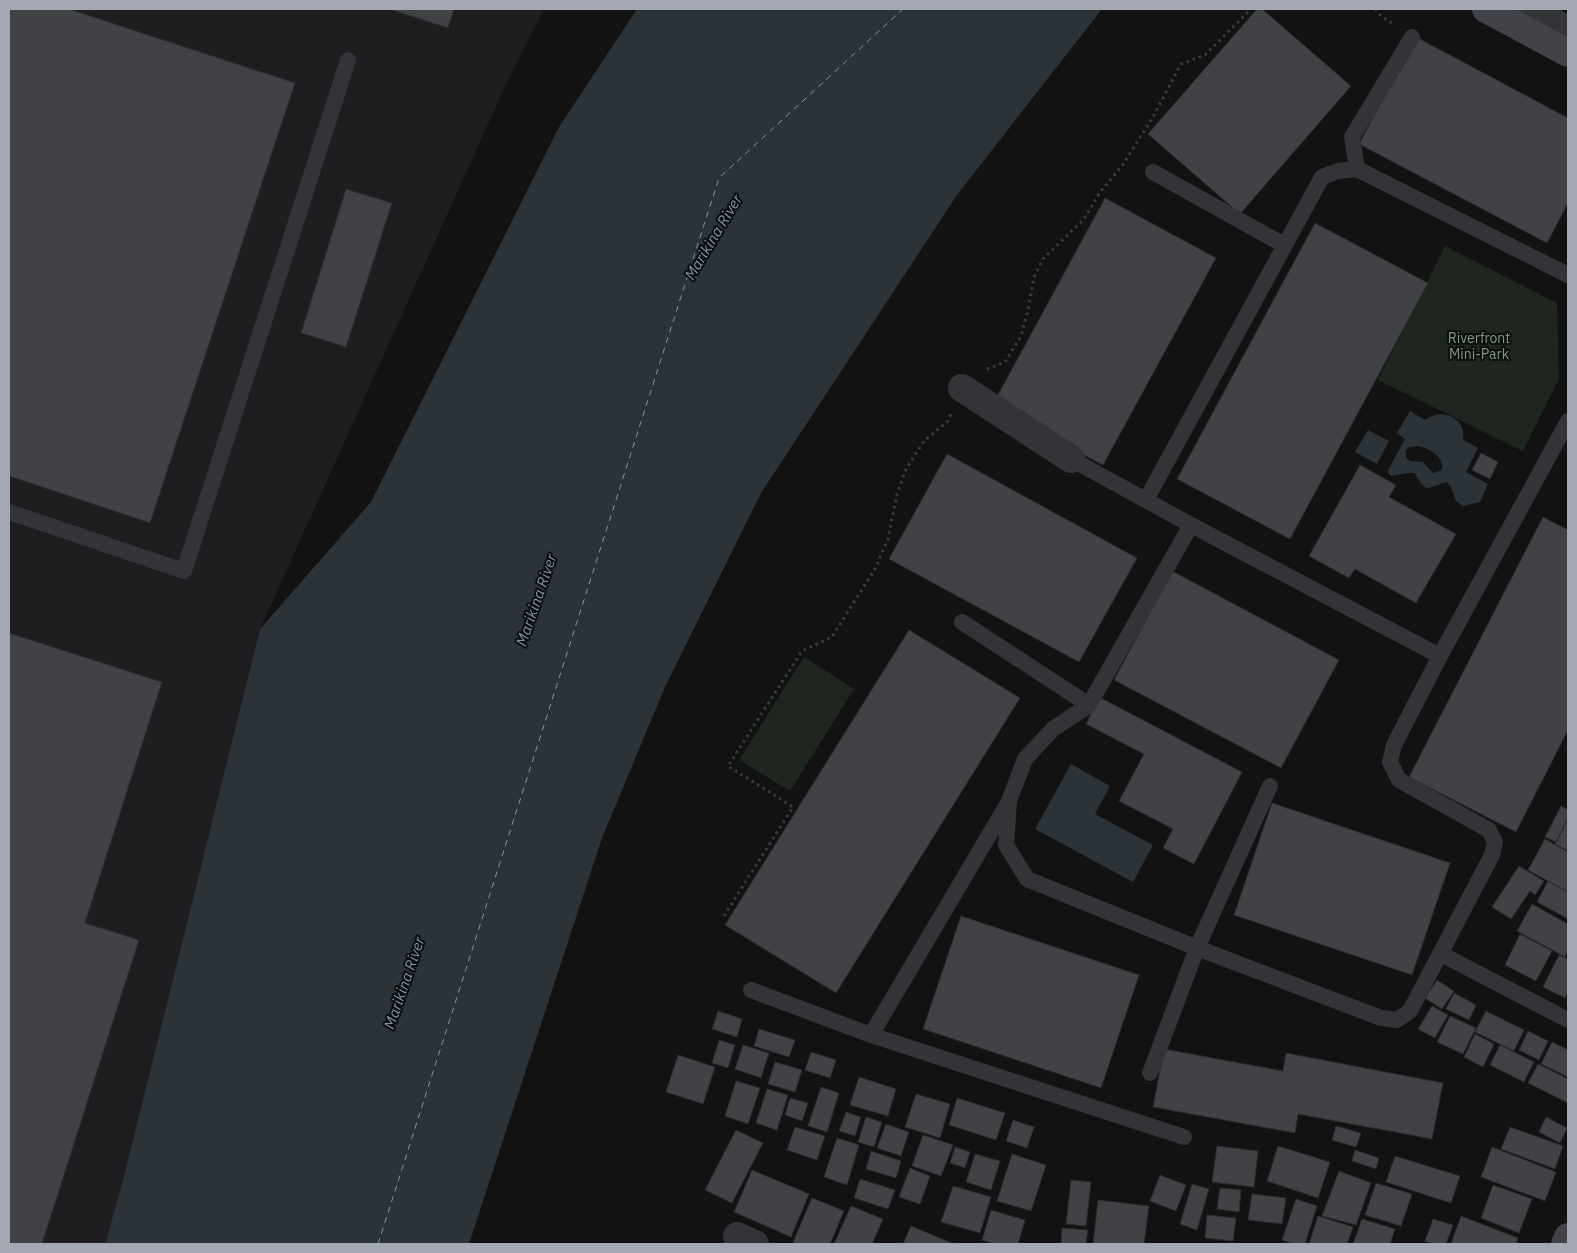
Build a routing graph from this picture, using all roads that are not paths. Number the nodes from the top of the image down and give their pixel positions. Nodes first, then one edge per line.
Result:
1 (1486, 9) edge
2 (1529, 9) edge
3 (1568, 30) edge
4 (1412, 37) dead end
5 (1568, 53) edge
6 (348, 60) dead end
7 (1357, 170) junction
8 (1153, 172) dead end
9 (1284, 246) junction
10 (1568, 275) edge
11 (962, 388) road end
12 (1566, 432) edge
13 (1071, 459) joint
14 (1146, 500) junction
15 (9, 512) edge
16 (1191, 526) junction
17 (962, 622) dead end
18 (1440, 656) junction
19 (1088, 705) junction
20 (1270, 786) dead end
21 (1009, 801) junction
22 (1197, 948) junction
23 (1441, 954) junction
24 (751, 990) dead end
25 (1568, 1020) edge
26 (872, 1035) junction
27 (1150, 1073) dead end
28 (1184, 1137) dead end
29 (1568, 1237) edge
30 (1565, 1244) edge

1 - 5 main road
2 - 3 street
4 - 7 lane
6 - 15 lane
7 - 9 lane
7 - 10 lane
8 - 9 lane
9 - 14 lane
11 - 13 street
12 - 18 lane
13 - 14 lane
14 - 16 lane
16 - 18 lane
16 - 19 lane
17 - 19 lane
18 - 23 lane
19 - 21 lane
20 - 22 lane
21 - 22 lane
21 - 26 lane
22 - 23 lane
22 - 27 lane
23 - 25 lane
24 - 26 lane
26 - 28 lane
29 - 30 main road

